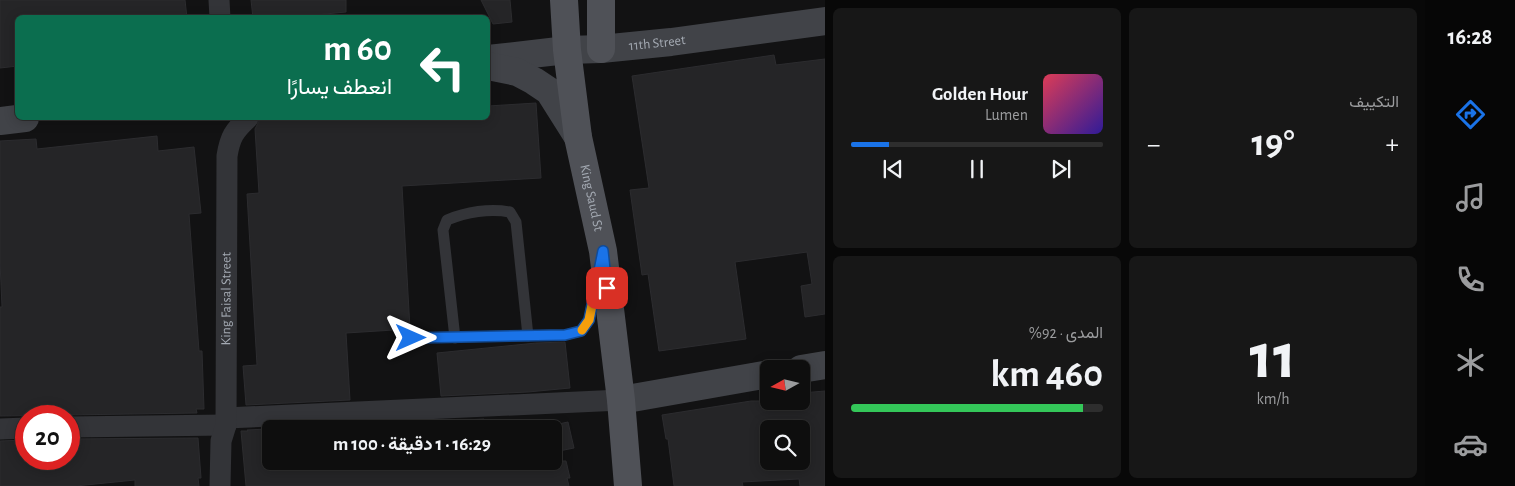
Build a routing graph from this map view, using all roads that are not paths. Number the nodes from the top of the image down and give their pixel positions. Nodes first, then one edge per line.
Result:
1 (219, 0) edge
2 (564, 0) edge
3 (601, 0) edge
4 (220, 15) edge
5 (825, 21) edge
6 (601, 49) junction
7 (567, 50) junction
8 (490, 59) edge
9 (490, 66) edge
10 (15, 119) edge
11 (246, 120) edge
12 (0, 121) edge
13 (578, 137) junction
14 (603, 251) junction
15 (528, 336) junction
16 (411, 338) dead end
17 (455, 338) junction
18 (825, 365) edge
19 (810, 368) edge
20 (760, 376) edge
21 (621, 400) junction
22 (226, 421) junction
23 (15, 428) edge
24 (80, 428) edge
25 (0, 429) edge
26 (220, 486) edge
27 (628, 486) edge

1 - 4 street
2 - 7 main road, King Saud St
3 - 6 main road
5 - 6 street, 11th Street
6 - 7 street, 11th Street
7 - 8 street, 11th Street
7 - 13 main road, King Saud St
9 - 13 street
10 - 12 street
11 - 22 street, King Faisal Street
13 - 14 main road, King Saud St
14 - 15 lane
14 - 21 main road, King Saud St
15 - 17 lane
15 - 17 lane
16 - 17 lane
18 - 19 street
20 - 21 street
21 - 22 street
21 - 27 main road, King Saud St
22 - 24 street
22 - 26 street, King Faisal Street
23 - 25 street

